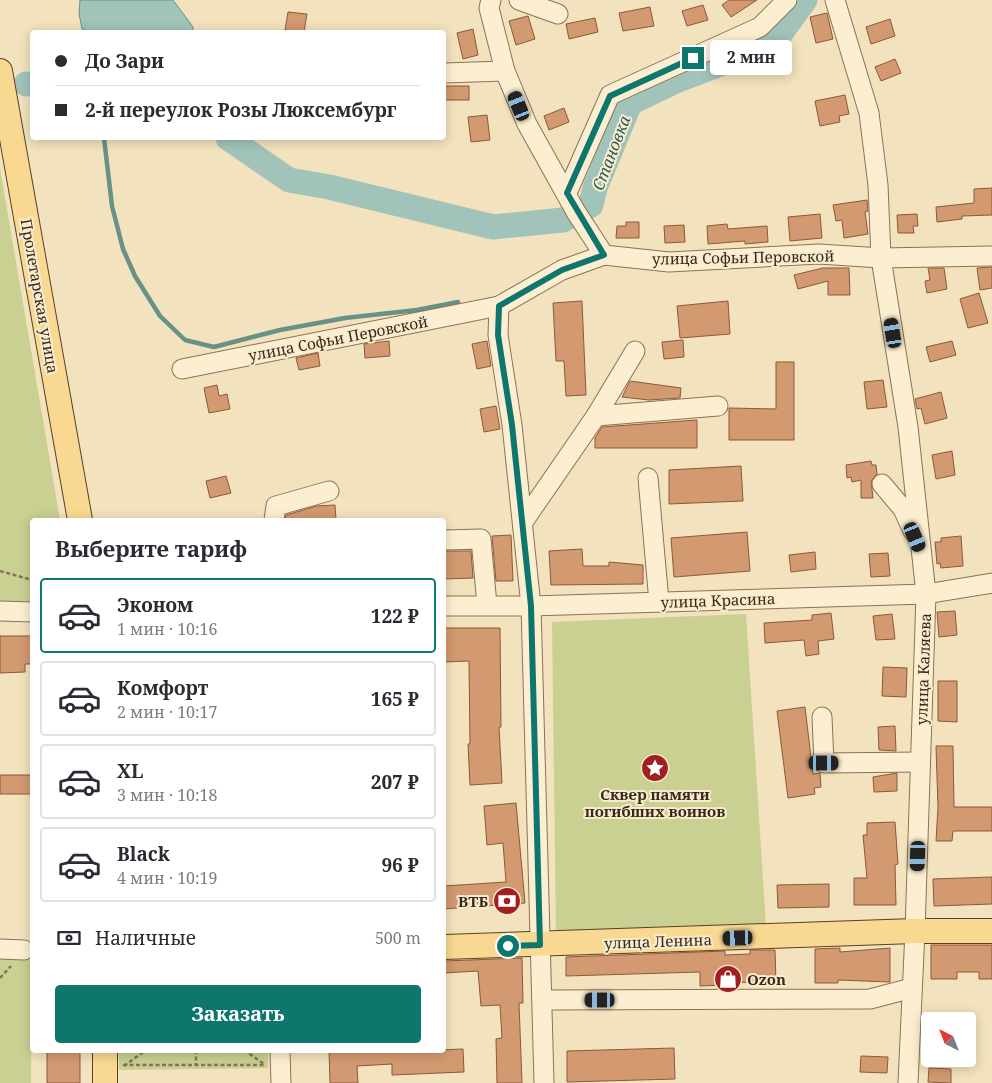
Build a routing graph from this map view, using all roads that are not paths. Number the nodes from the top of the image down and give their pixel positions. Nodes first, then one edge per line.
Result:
1 (490, 0) edge
2 (519, 0) edge
3 (786, 0) edge
4 (836, 0) edge
5 (558, 14) dead end
6 (0, 71) edge
7 (505, 71) junction
8 (446, 73) edge
9 (567, 193) junction
10 (604, 255) junction
11 (992, 256) edge
12 (881, 258) junction
13 (499, 306) junction
14 (635, 351) dead end
15 (182, 369) dead end
16 (718, 406) dead end
17 (596, 416) junction
18 (648, 478) dead end
19 (882, 484) dead end
20 (328, 491) dead end
21 (80, 518) edge
22 (274, 518) edge
23 (523, 522) junction
24 (446, 540) edge
25 (921, 551) junction
26 (992, 583) edge
27 (926, 594) junction
28 (659, 602) junction
29 (487, 605) junction
30 (446, 606) edge
31 (531, 606) junction
32 (0, 610) edge
33 (30, 612) edge
34 (822, 716) dead end
35 (920, 762) junction
36 (915, 931) junction
37 (992, 931) edge
38 (540, 945) junction
39 (446, 947) edge
40 (0, 949) edge
41 (24, 950) dead end
42 (912, 988) junction
43 (542, 1000) junction
44 (280, 1053) edge
45 (114, 1054) edge
46 (105, 1083) edge
47 (281, 1083) edge
48 (544, 1083) edge
49 (908, 1083) edge

1 - 7 street
2 - 5 street
3 - 9 street
4 - 12 street, улица Каляева
6 - 21 main road, Пролетарская улица
7 - 8 street
7 - 9 street
9 - 10 street
10 - 12 street, улица Софьи Перовской
10 - 13 street, улица Софьи Перовской
11 - 12 street, улица Софьи Перовской
12 - 25 street, улица Каляева
13 - 15 street, улица Софьи Перовской
13 - 23 street
14 - 17 street
16 - 17 street
17 - 23 street
18 - 28 street
19 - 25 street
20 - 22 street
23 - 31 street
24 - 29 street
25 - 27 street, улица Каляева
26 - 27 street, улица Красина
27 - 28 street, улица Красина
27 - 35 street, улица Каляева
28 - 31 street, улица Красина
29 - 30 street, улица Красина
29 - 31 street, улица Красина
31 - 38 street
32 - 33 street
34 - 35 street
35 - 36 street, улица Каляева
36 - 37 main road, улица Ленина
36 - 38 main road, улица Ленина
36 - 42 street, улица Каляева
38 - 39 main road, улица Ленина
38 - 43 street
40 - 41 street
42 - 43 street
42 - 49 street, улица Каляева
43 - 48 street
44 - 47 street
45 - 46 main road

